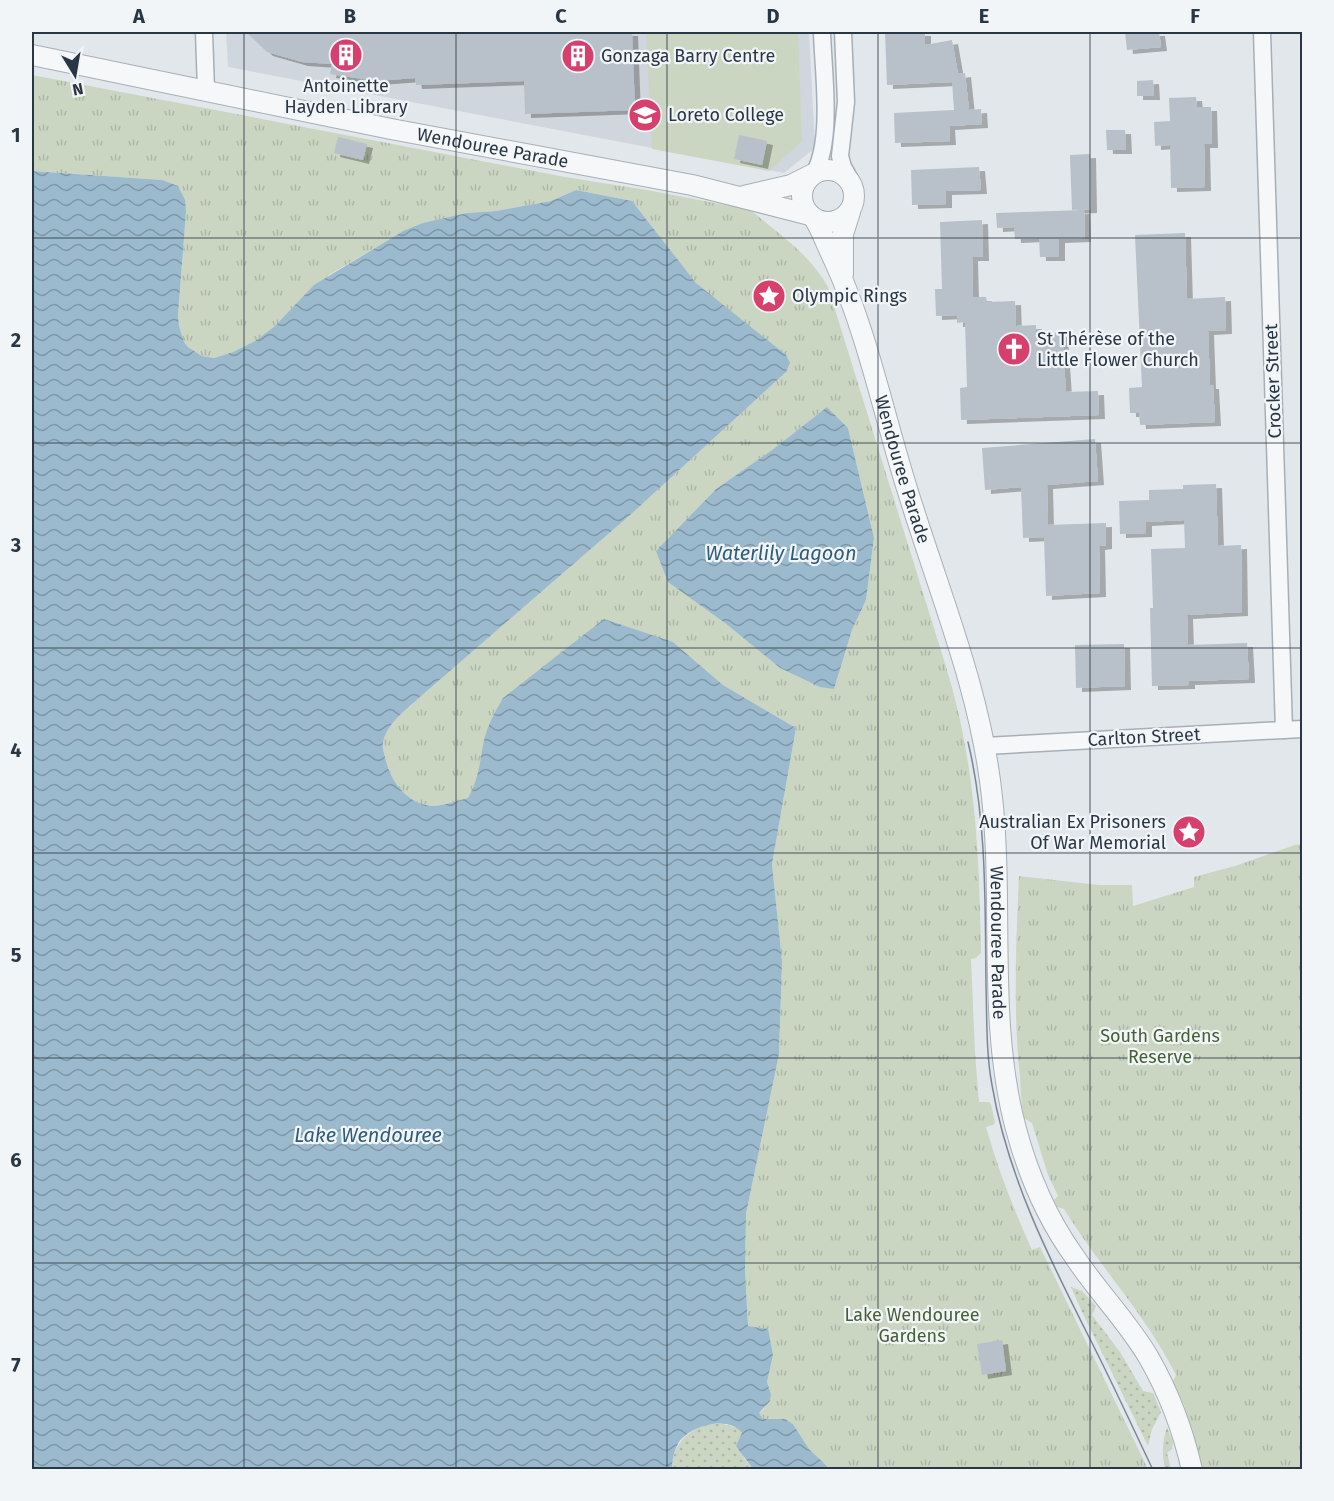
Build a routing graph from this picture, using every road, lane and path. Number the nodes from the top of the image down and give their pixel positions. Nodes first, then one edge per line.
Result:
1 (204, 32) edge
2 (822, 32) edge
3 (843, 32) edge
4 (1262, 32) edge
5 (32, 55) edge
6 (206, 90) junction
7 (814, 173) junction
8 (852, 183) junction
9 (741, 196) junction
10 (849, 212) junction
11 (812, 216) junction
12 (844, 280) junction
13 (1302, 729) edge
14 (1284, 730) junction
15 (985, 746) junction
16 (1192, 1470) edge

1 - 6 street
2 - 7 street
3 - 8 street
4 - 14 street, Crocker Street
5 - 6 street, Wendouree Parade
6 - 9 street, Wendouree Parade
7 - 8 street
7 - 9 street, Wendouree Parade
7 - 11 street
8 - 10 street
9 - 11 street, Wendouree Parade
10 - 11 street
10 - 12 street, Wendouree Parade
11 - 12 street, Wendouree Parade
12 - 15 street, Wendouree Parade
13 - 14 street, Carlton Street
14 - 15 street, Carlton Street
15 - 16 street, Wendouree Parade

